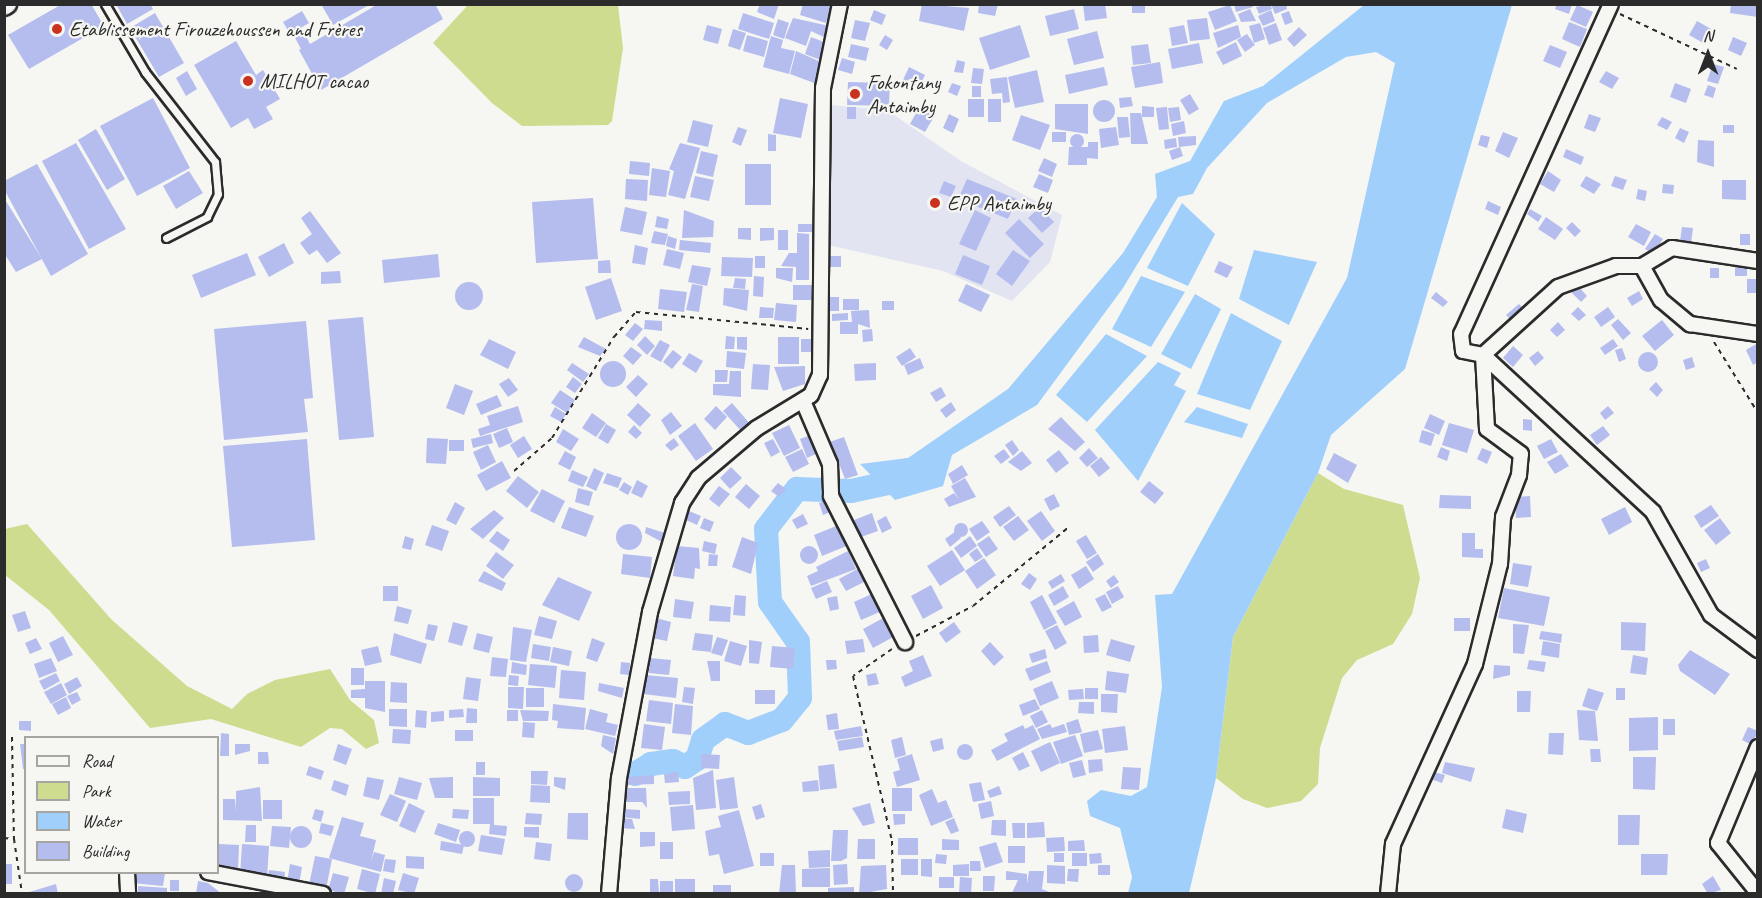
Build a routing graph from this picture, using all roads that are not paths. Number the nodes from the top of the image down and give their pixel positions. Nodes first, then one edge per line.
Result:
1 (105, 4) edge
2 (840, 4) edge
3 (1610, 7) edge
4 (166, 238) dead end
5 (1758, 261) edge
6 (1642, 266) junction
7 (1758, 334) edge
8 (1483, 355) junction
9 (803, 400) junction
10 (905, 642) road end
11 (1758, 650) edge
12 (1758, 747) edge
13 (127, 874) edge
14 (211, 874) edge
15 (246, 887) edge
16 (1758, 893) edge
17 (128, 894) edge
18 (323, 894) edge
19 (609, 894) edge
20 (1388, 894) edge

1 - 4 lane
2 - 9 street
3 - 8 street
5 - 6 street
6 - 7 street
6 - 8 street
8 - 11 street
8 - 20 street
9 - 10 street
9 - 19 street
12 - 16 street
13 - 17 street
14 - 15 street
15 - 18 street

